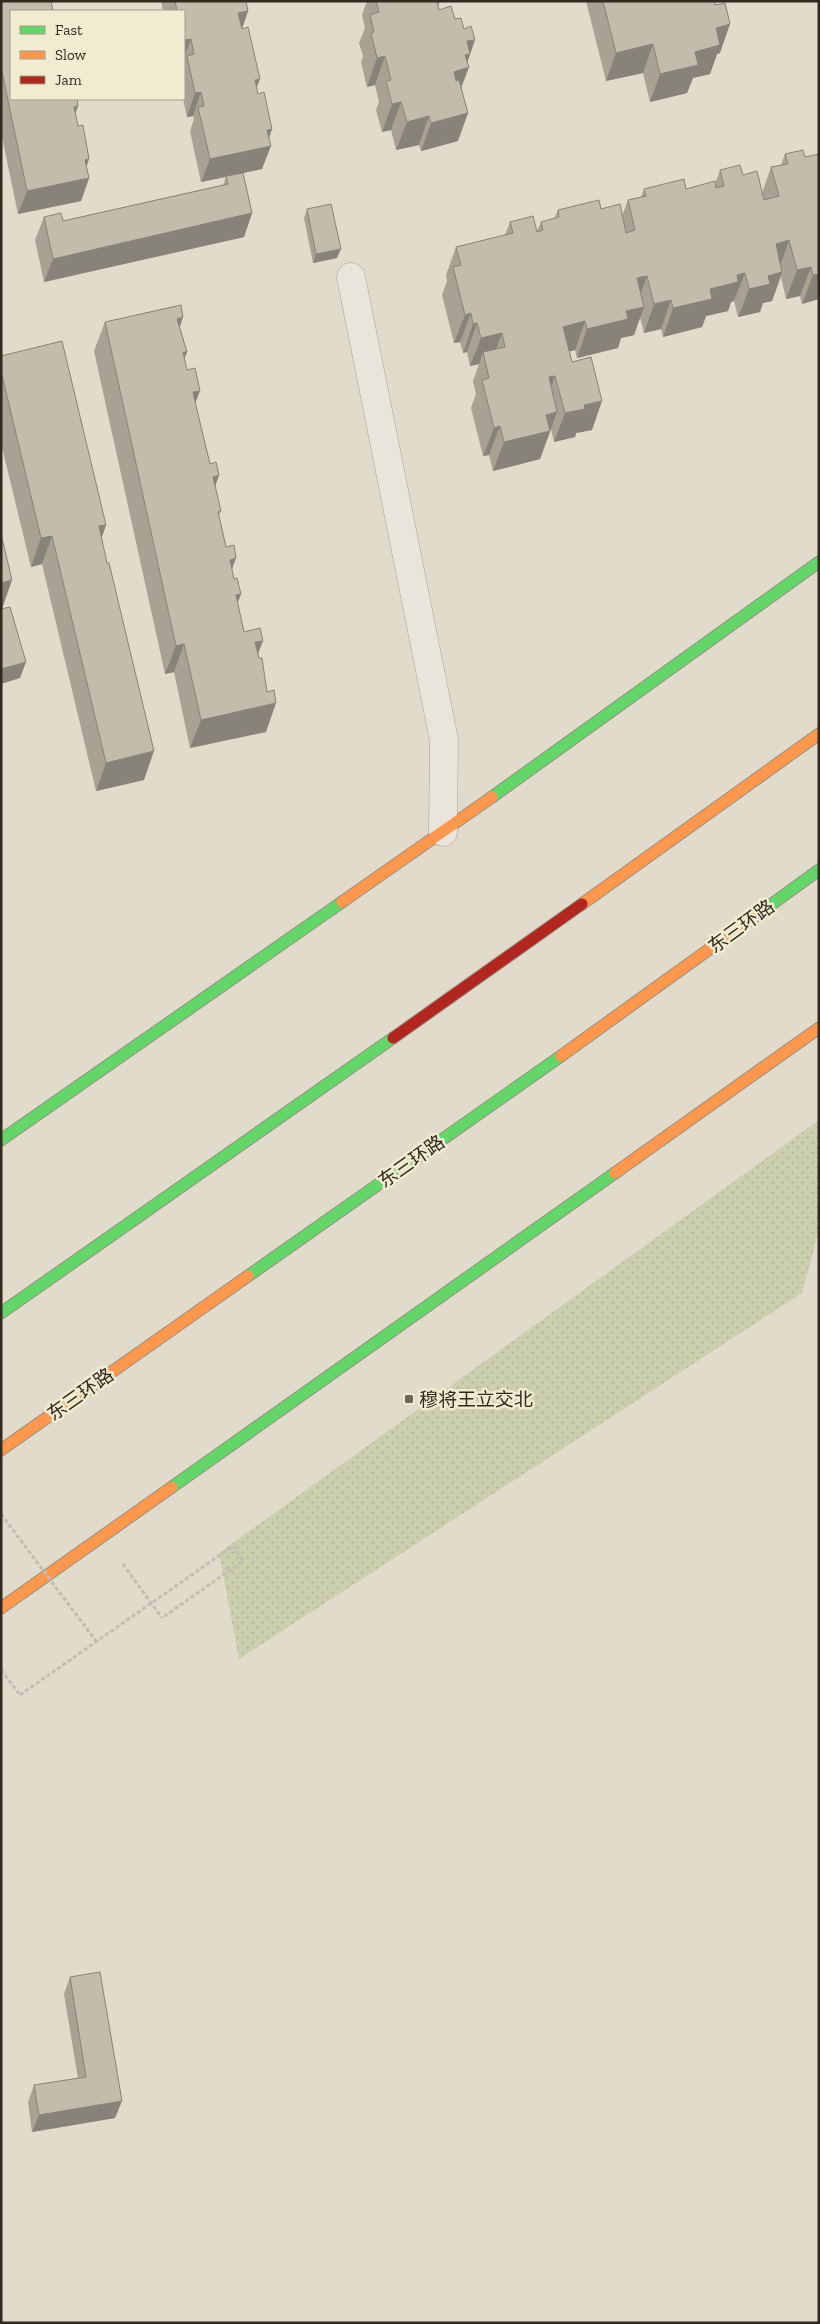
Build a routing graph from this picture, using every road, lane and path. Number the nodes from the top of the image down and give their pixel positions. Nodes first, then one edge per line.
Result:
1 (351, 277) dead end
2 (819, 562) edge
3 (819, 734) edge
4 (443, 832) junction
5 (819, 870) edge
6 (819, 1028) edge
7 (1, 1140) edge
8 (1, 1313) edge
9 (1, 1450) edge
10 (1, 1514) edge
11 (102, 1536) junction
12 (1, 1608) edge
13 (96, 1641) junction
14 (1, 1670) edge

1 - 4 street
2 - 4 main road
3 - 8 main road
4 - 7 main road
5 - 9 main road, 东三环路
6 - 11 main road
10 - 13 path, bridge
11 - 12 main road
11 - 13 path, bridge
13 - 14 path, bridge

